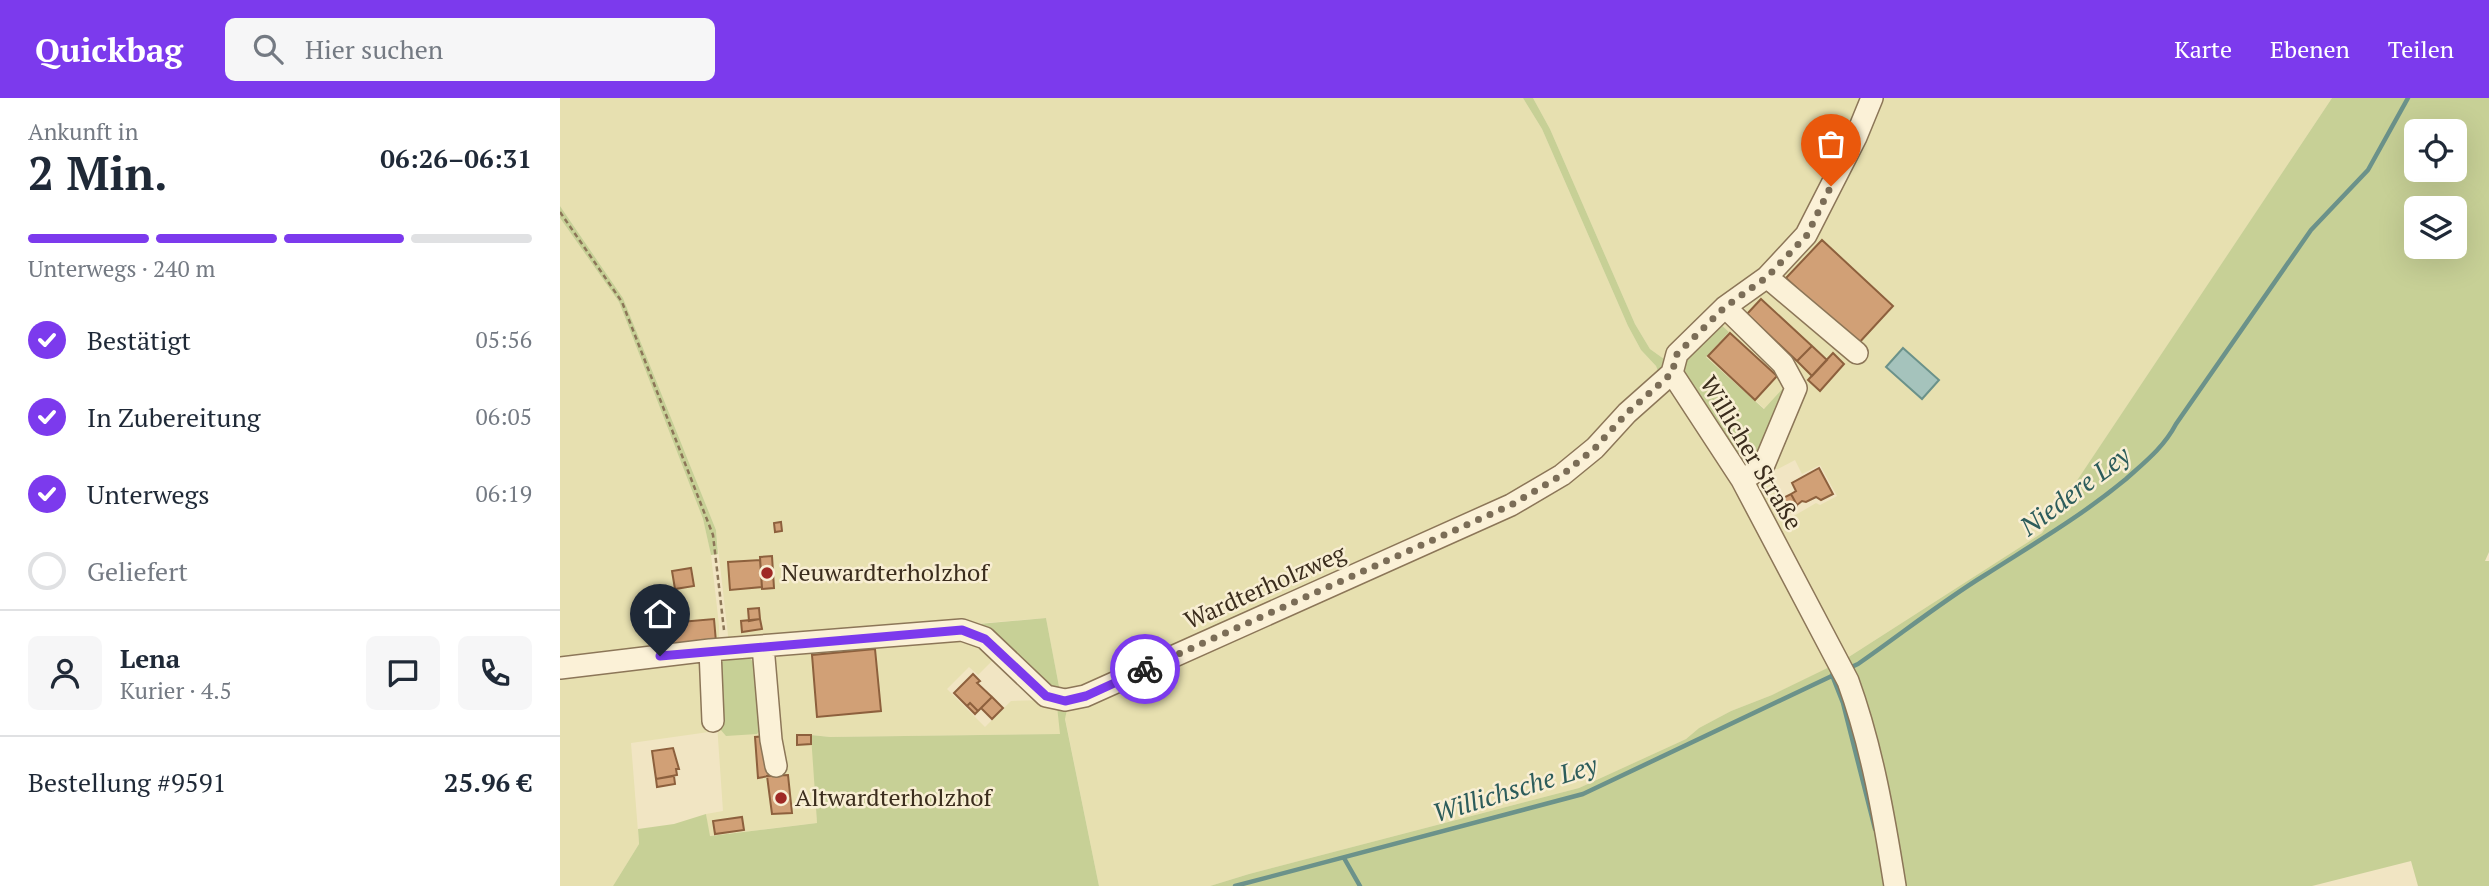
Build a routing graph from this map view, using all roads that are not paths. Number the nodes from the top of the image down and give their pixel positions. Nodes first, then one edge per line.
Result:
1 (1872, 98) edge
2 (1767, 277) junction
3 (1725, 307) junction
4 (1857, 354) dead end
5 (1672, 373) junction
6 (1742, 480) junction
7 (763, 646) junction
8 (718, 650) junction
9 (560, 668) edge
10 (713, 721) dead end
11 (776, 766) dead end
12 (1895, 886) edge

1 - 2 street, Willicher Straße
2 - 3 street, Willicher Straße
2 - 4 street
3 - 5 street, Willicher Straße
3 - 6 street
5 - 6 street, Willicher Straße
5 - 7 street, Wardterholzweg
6 - 12 street, Willicher Straße
7 - 8 street, Wardterholzweg
7 - 11 street
8 - 9 street, Wardterholzweg
8 - 10 street

